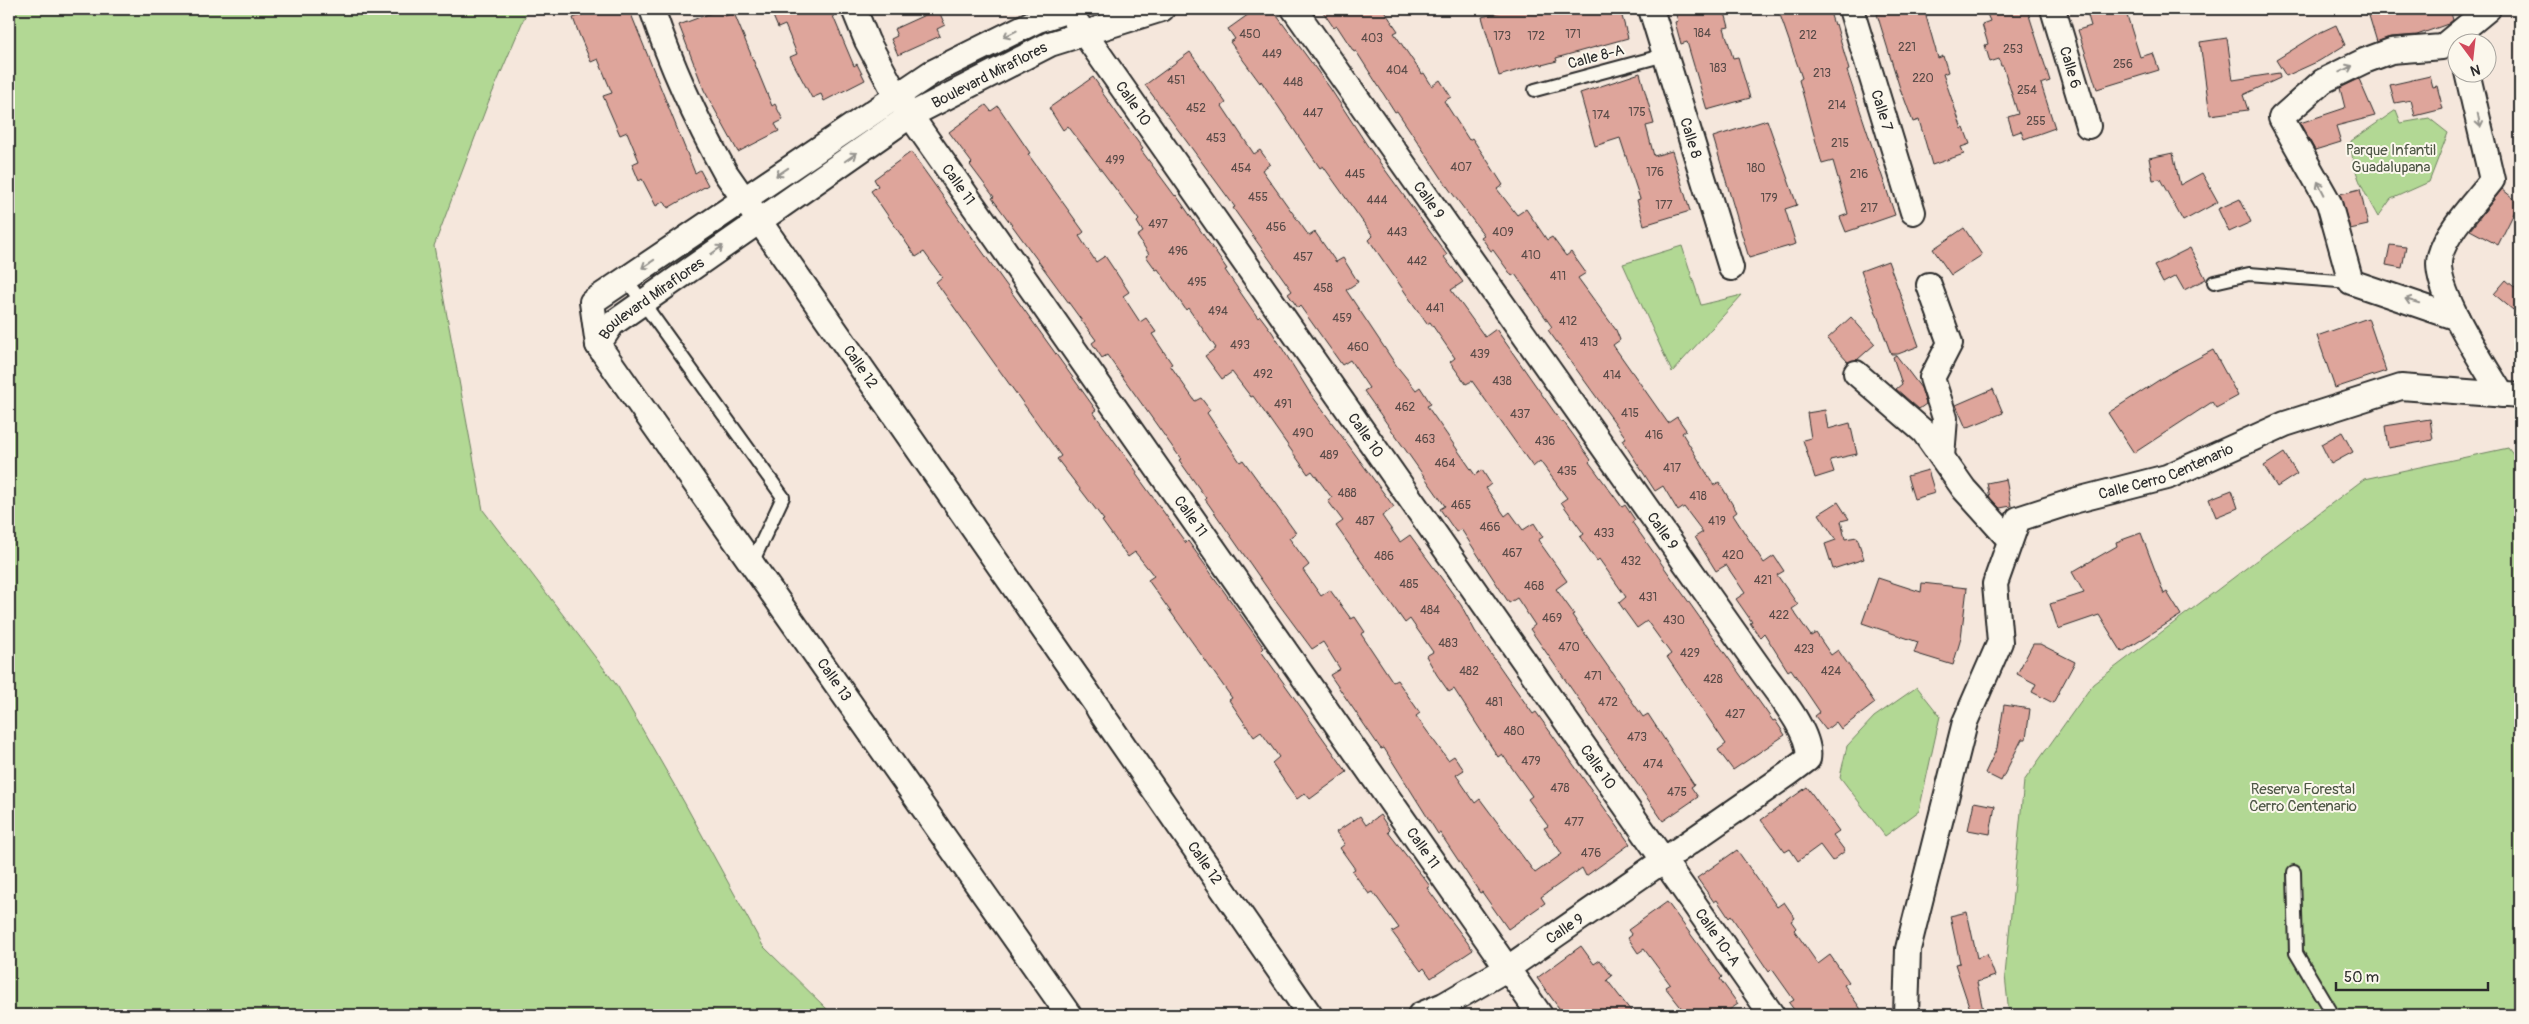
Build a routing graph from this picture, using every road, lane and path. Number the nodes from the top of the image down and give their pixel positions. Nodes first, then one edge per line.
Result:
1 (652, 9) edge
2 (854, 9) edge
3 (1070, 9) edge
4 (1162, 9) edge
5 (1294, 9) edge
6 (1651, 9) edge
7 (1851, 9) edge
8 (2053, 9) edge
9 (2488, 9) edge
10 (1085, 32) junction
11 (2468, 32) edge
12 (2446, 54) edge
13 (1665, 55) junction
14 (2469, 82) edge
15 (1535, 90) dead end
16 (896, 94) junction
17 (911, 115) junction
18 (2088, 126) dead end
19 (743, 198) junction
20 (1913, 212) dead end
21 (760, 221) junction
22 (1731, 268) dead end
23 (626, 279) junction
24 (2214, 282) dead end
25 (2351, 282) junction
26 (1929, 285) dead end
27 (643, 302) junction
28 (2458, 318) junction
29 (598, 345) junction
30 (1856, 373) dead end
31 (2511, 396) edge
32 (1942, 457) junction
33 (2010, 540) junction
34 (752, 563) junction
35 (1665, 860) junction
36 (2294, 872) dead end
37 (1508, 968) junction
38 (1069, 1015) edge
39 (1310, 1015) edge
40 (1420, 1015) edge
41 (1540, 1015) edge
42 (1772, 1015) edge
43 (1906, 1015) edge
44 (2331, 1015) edge

1 - 19 street, Calle 12
2 - 16 street, Calle 11
3 - 10 street, Calle 10
3 -> 16 street, Boulevard Miraflores
4 - 10 street, Boulevard Miraflores
5 - 35 street, Calle 9
6 - 13 street, Calle 8
7 - 20 street, Calle 7
8 - 18 street, Calle 6
9 - 11 street
10 - 17 street, Boulevard Miraflores
10 - 35 street, Calle 10
25 -> 12 street
13 - 15 lane, Calle 8-A
13 - 22 street, Calle 8
14 -> 28 street
16 - 17 street, Calle 11
16 -> 19 street, Boulevard Miraflores
21 -> 17 street, Boulevard Miraflores
17 - 37 street, Calle 11
19 - 21 street, Calle 12
19 -> 23 street, Boulevard Miraflores
27 -> 21 street, Boulevard Miraflores
21 - 39 street, Calle 12
23 - 27 lane
23 - 29 street, Boulevard Miraflores
24 - 25 lane
28 -> 25 street
26 - 32 street
27 - 29 street, Boulevard Miraflores
27 - 34 lane
28 - 31 street
29 - 34 street, Calle 13
30 - 32 street
31 - 33 street, Calle Cerro Centenario
32 - 33 street
33 - 43 street, Calle Cerro Centenario
34 - 38 street, Calle 13
35 - 37 street, Calle 9
35 - 42 street, Calle 10-A
36 - 44 lane
37 - 40 street, Calle 9
37 - 41 street, Calle 11

